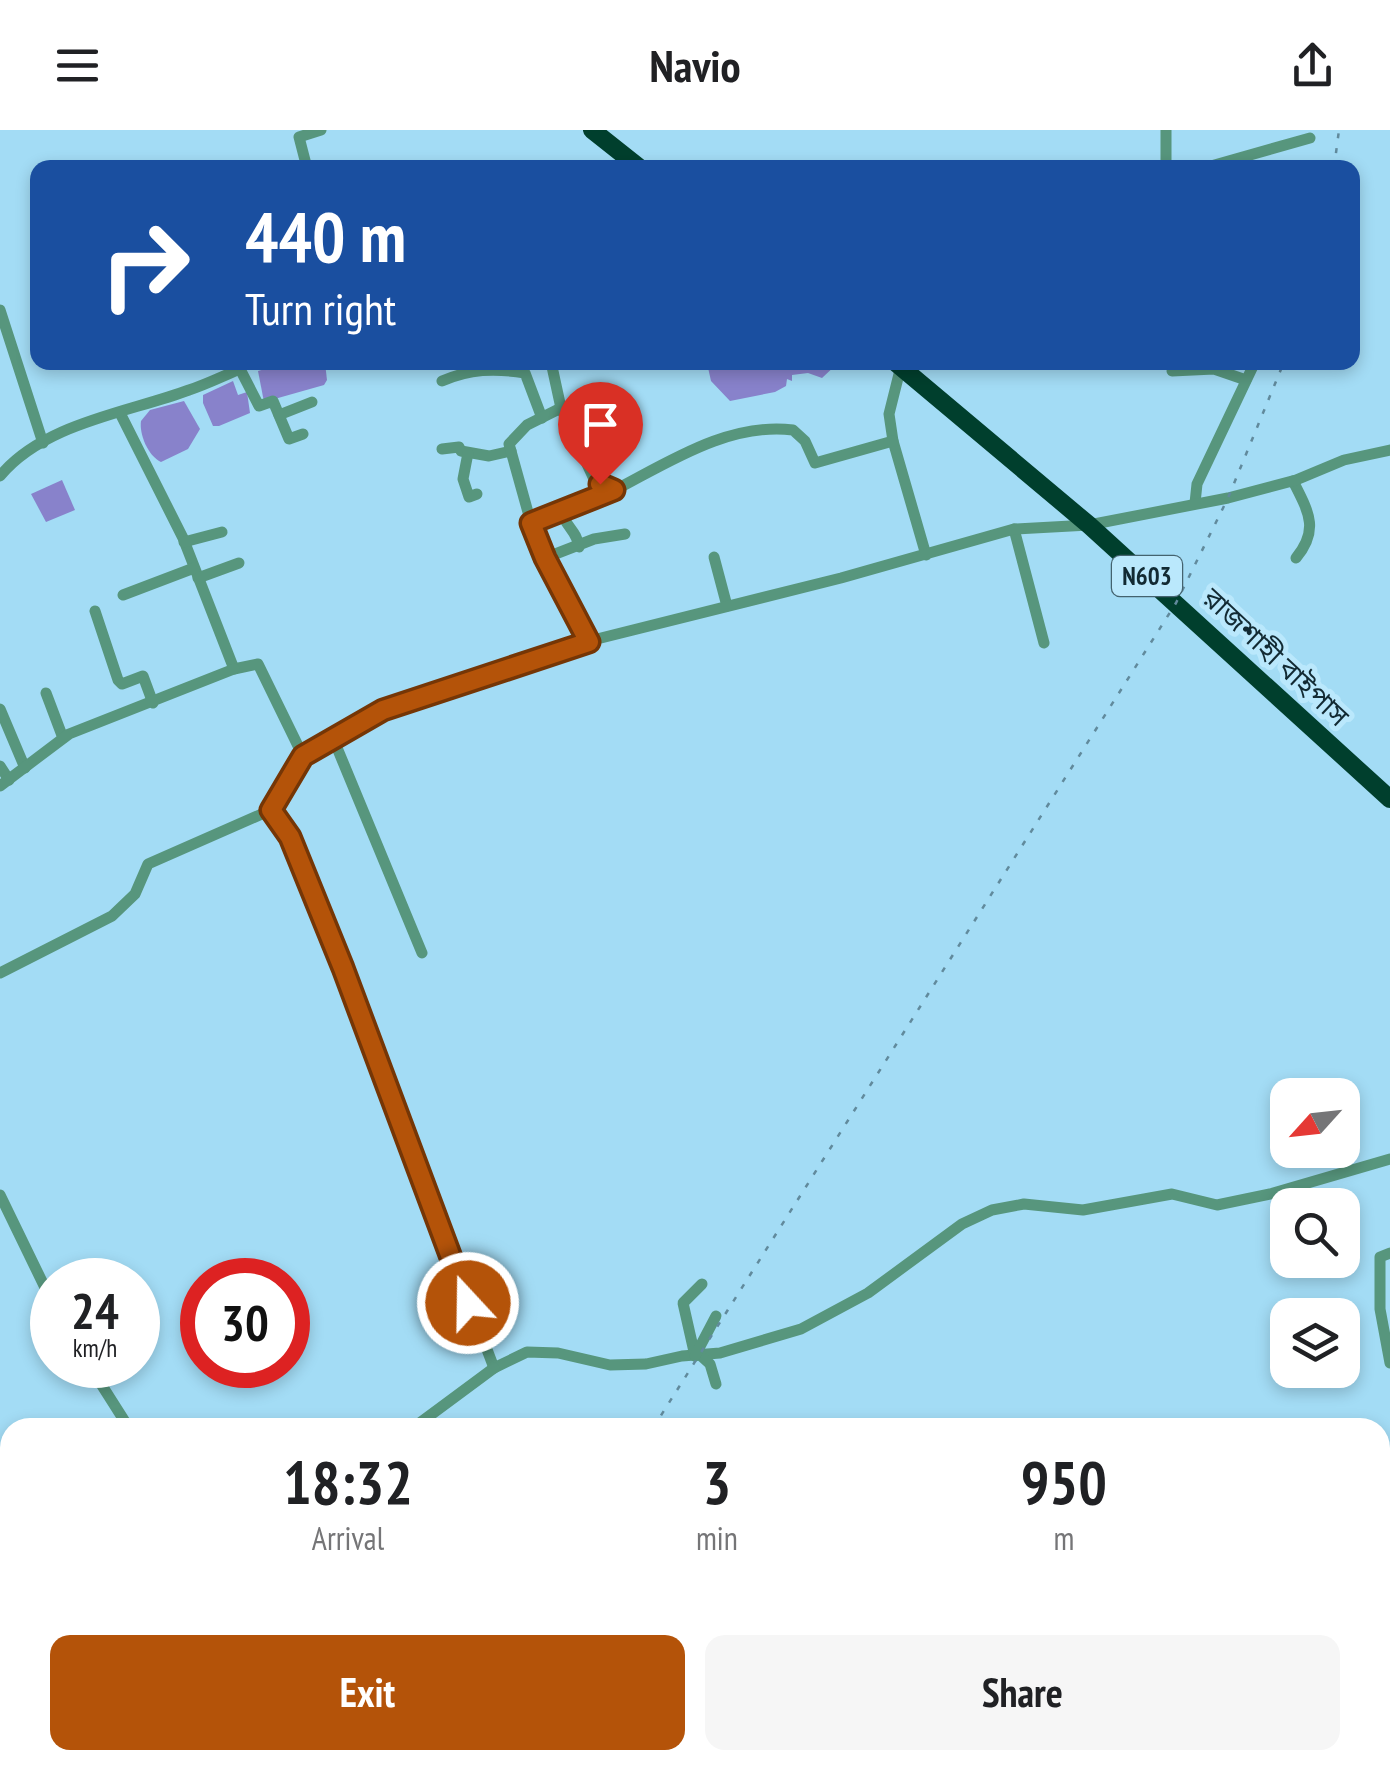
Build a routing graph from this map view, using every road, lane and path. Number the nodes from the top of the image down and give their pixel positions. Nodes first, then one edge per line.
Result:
1 (321, 130) edge
2 (592, 130) edge
3 (1166, 130) edge
4 (298, 133) edge
5 (1310, 138) dead end
6 (305, 160) edge
7 (630, 160) edge
8 (1166, 160) edge
9 (1232, 160) edge
10 (0, 310) edge
11 (232, 370) edge
12 (242, 370) edge
13 (475, 370) edge
14 (506, 370) edge
15 (553, 370) edge
16 (898, 370) edge
17 (906, 370) edge
18 (1193, 370) edge
19 (1217, 370) edge
20 (1252, 370) edge
21 (1172, 371) dead end
22 (442, 380) dead end
23 (1246, 380) junction
24 (312, 402) dead end
25 (562, 408) junction
26 (120, 413) junction
27 (278, 414) junction
28 (542, 418) junction
29 (303, 434) dead end
30 (893, 441) junction
31 (43, 443) junction
32 (442, 449) dead end
33 (1390, 450) edge
34 (511, 451) junction
35 (468, 452) junction
36 (0, 476) edge
37 (1294, 481) junction
38 (614, 490) junction
39 (477, 494) dead end
40 (1194, 503) junction
41 (562, 513) junction
42 (531, 523) junction
43 (1088, 524) junction
44 (1014, 530) junction
45 (222, 532) dead end
46 (624, 534) dead end
47 (184, 542) junction
48 (579, 547) junction
49 (926, 556) junction
50 (714, 557) dead end
51 (545, 558) junction
52 (1296, 558) dead end
53 (239, 563) dead end
54 (196, 573) junction
55 (123, 595) dead end
56 (728, 606) junction
57 (96, 611) dead end
58 (589, 642) junction
59 (1044, 643) dead end
60 (234, 669) junction
61 (46, 693) dead end
62 (153, 703) junction
63 (0, 709) edge
64 (64, 738) junction
65 (333, 738) junction
66 (303, 756) junction
67 (0, 766) edge
68 (25, 768) junction
69 (4, 783) edge
70 (1390, 799) edge
71 (271, 810) junction
72 (422, 953) dead end
73 (0, 973) edge
74 (1390, 1159) edge
75 (0, 1195) edge
76 (1390, 1254) edge
77 (31, 1258) edge
78 (702, 1284) dead end
79 (716, 1316) dead end
80 (697, 1355) junction
81 (1390, 1363) edge
82 (494, 1368) junction
83 (716, 1384) dead end
84 (104, 1388) edge
85 (123, 1418) edge
86 (426, 1418) edge

1 - 4 street
2 - 7 highway
3 - 8 street
4 - 6 street
5 - 9 street
10 - 31 street
11 - 26 street
12 - 27 street
13 - 22 street
14 - 28 street
15 - 25 street
16 - 30 street
17 - 43 highway, রাজশাহী বাইপাস / N603
18 - 21 street
19 - 23 street
20 - 23 street
23 - 40 street
24 - 27 street
25 - 28 street
25 - 38 street
26 - 31 street
26 - 47 street
27 - 29 street
28 - 34 street
30 - 38 street
30 - 49 street
31 - 36 street
32 - 35 street
33 - 37 street
34 - 35 street
34 - 42 street
35 - 39 street
37 - 40 street
37 - 52 street
38 - 41 street
40 - 43 street
41 - 42 street
41 - 48 street
42 - 51 street
43 - 44 street
43 - 70 highway, রাজশাহী বাইপাস / N603
44 - 49 street
44 - 59 street
45 - 47 street
46 - 48 street
47 - 54 street
48 - 51 street
49 - 56 street
50 - 56 street
51 - 58 street
53 - 54 street
54 - 55 street
54 - 60 street
56 - 58 street
57 - 62 street
58 - 65 street
60 - 62 street
60 - 66 street
61 - 64 street
62 - 64 street
63 - 68 street
64 - 68 street
65 - 66 street
65 - 72 street
66 - 71 street
67 - 69 street
68 - 69 street
71 - 73 street
71 - 82 street
74 - 80 street
75 - 77 street
76 - 81 street
78 - 80 street
79 - 80 street
80 - 82 street
80 - 83 street
82 - 86 street
84 - 85 street

